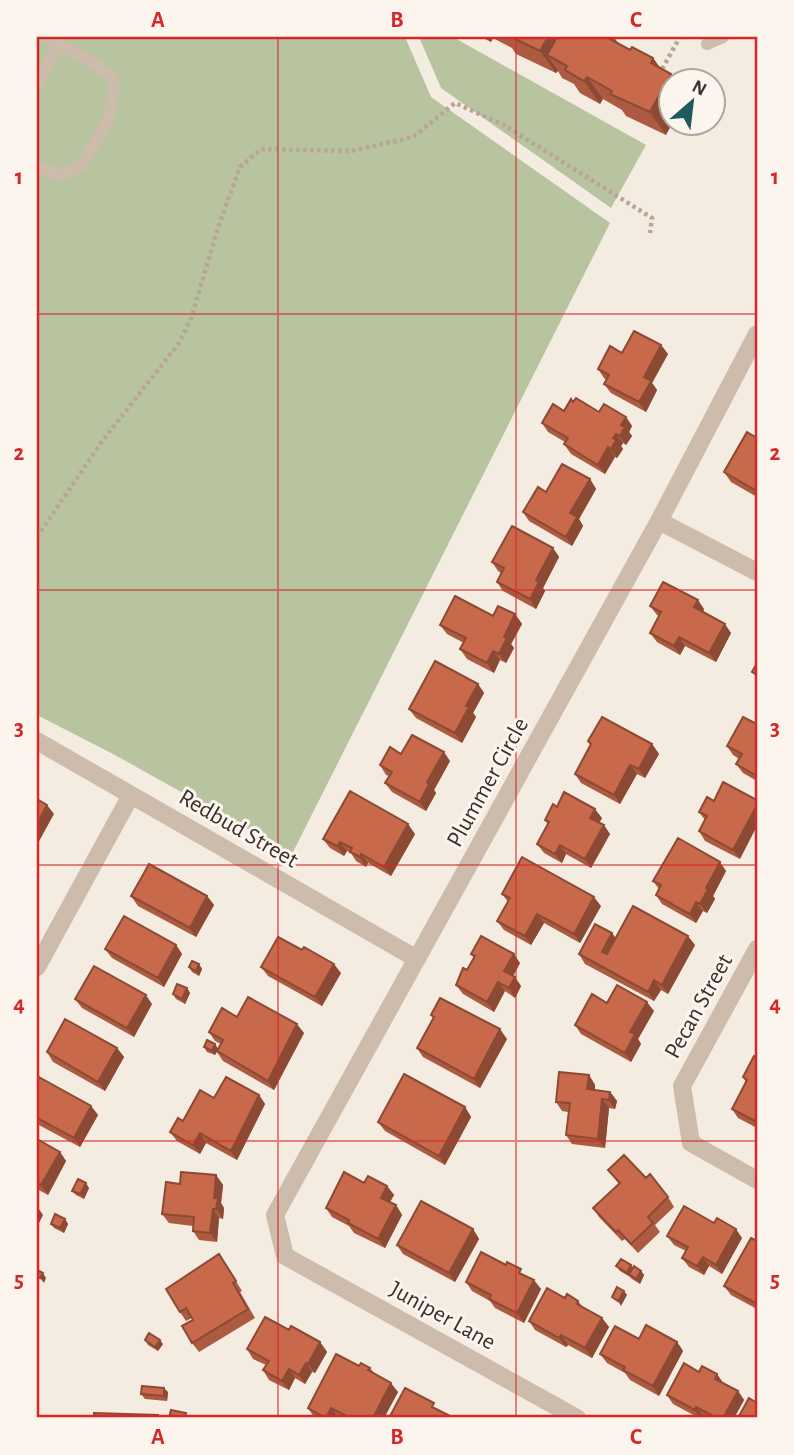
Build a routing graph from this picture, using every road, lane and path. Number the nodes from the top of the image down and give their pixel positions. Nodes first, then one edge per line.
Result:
1 (47, 37) edge
2 (680, 37) edge
3 (723, 37) edge
4 (59, 44) junction
5 (707, 44) dead end
6 (664, 66) edge
7 (37, 84) edge
8 (37, 168) edge
9 (650, 233) dead end
10 (757, 334) edge
11 (659, 521) junction
12 (37, 537) edge
13 (757, 572) edge
14 (37, 741) edge
15 (131, 795) junction
16 (757, 949) edge
17 (417, 958) junction
18 (37, 967) edge
19 (757, 1180) edge
20 (285, 1256) joint
21 (577, 1418) edge

1 - 4 lane
2 - 6 path
3 - 5 lane
4 - 7 lane
4 - 8 lane
9 - 12 path
10 - 11 street, Plummer Circle
11 - 13 street
11 - 17 street, Plummer Circle
14 - 15 street, Redbud Street
15 - 17 street, Redbud Street
15 - 18 street
16 - 19 street, Pecan Street
17 - 20 street, Plummer Circle
20 - 21 street, Juniper Lane

